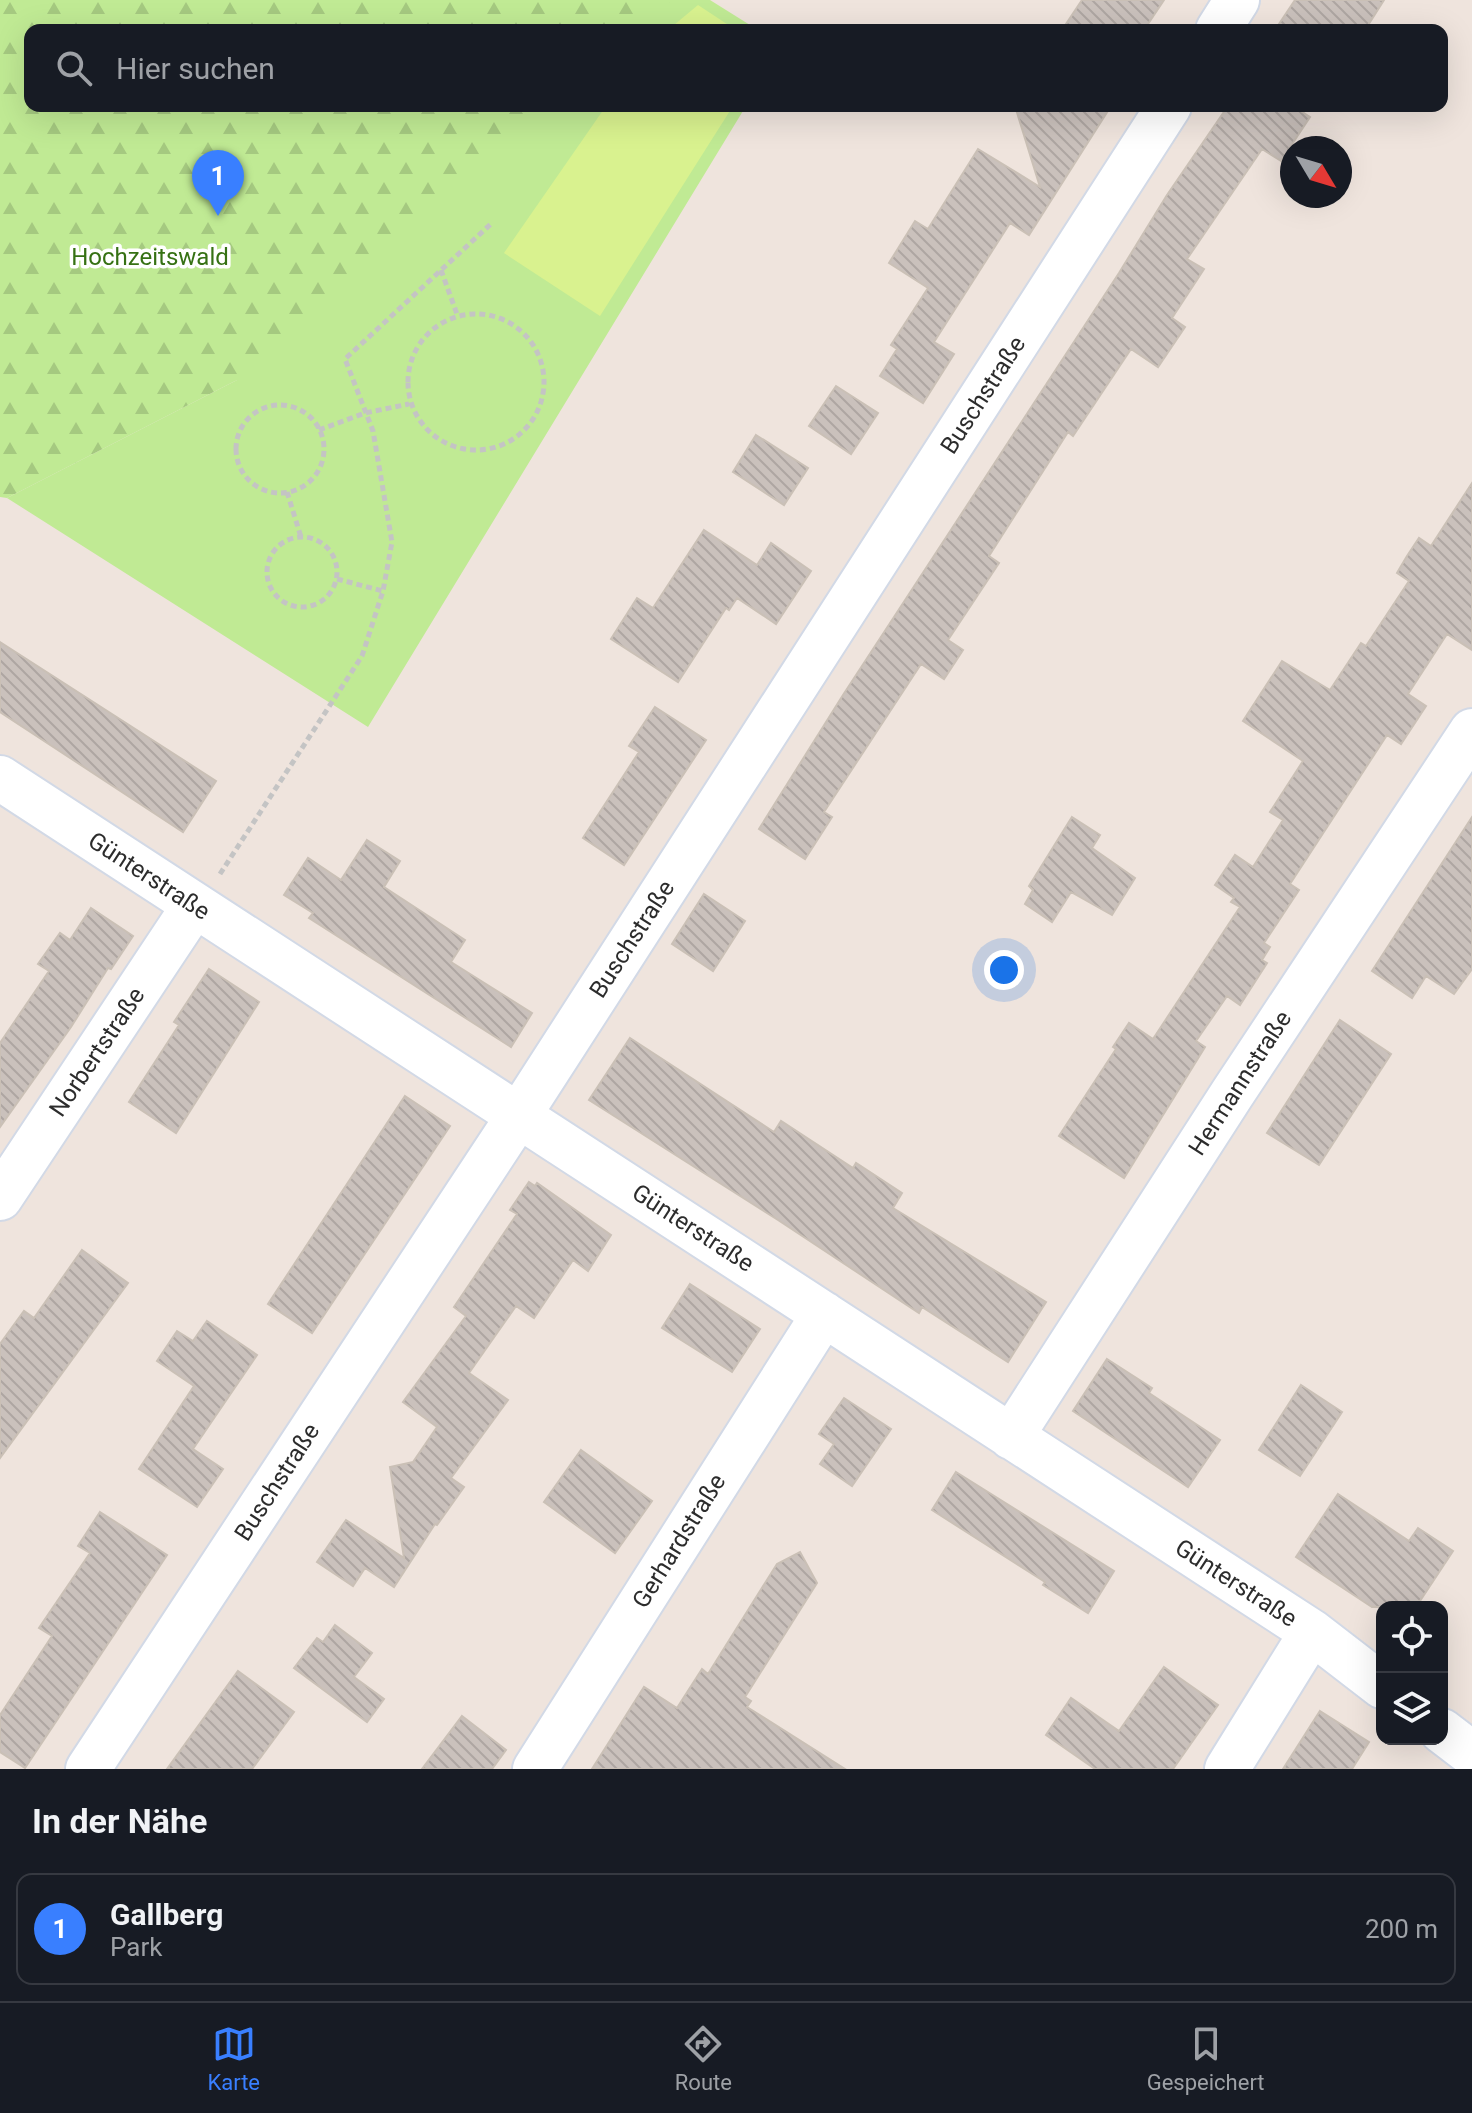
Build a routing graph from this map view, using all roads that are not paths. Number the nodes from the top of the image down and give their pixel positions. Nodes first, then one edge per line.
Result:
1 (1237, 0) edge
2 (1222, 24) edge
3 (1165, 112) edge
4 (1472, 731) edge
5 (0, 778) edge
6 (194, 906) junction
7 (519, 1115) junction
8 (0, 1198) edge
9 (824, 1314) junction
10 (1011, 1437) junction
11 (1312, 1632) junction
12 (1376, 1681) edge
13 (1448, 1736) edge
14 (1472, 1754) edge
15 (88, 1769) edge
16 (535, 1769) edge
17 (1227, 1769) edge

1 - 2 street
3 - 7 street, Buschstraße
4 - 10 street, Hermannstraße
5 - 6 street, Günterstraße
6 - 7 street, Günterstraße
6 - 8 street, Norbertstraße
7 - 9 street, Günterstraße
7 - 15 street, Buschstraße
9 - 10 street, Günterstraße
9 - 16 street, Gerhardstraße
10 - 11 street, Günterstraße
11 - 12 street, Günterstraße
11 - 17 street
13 - 14 street

